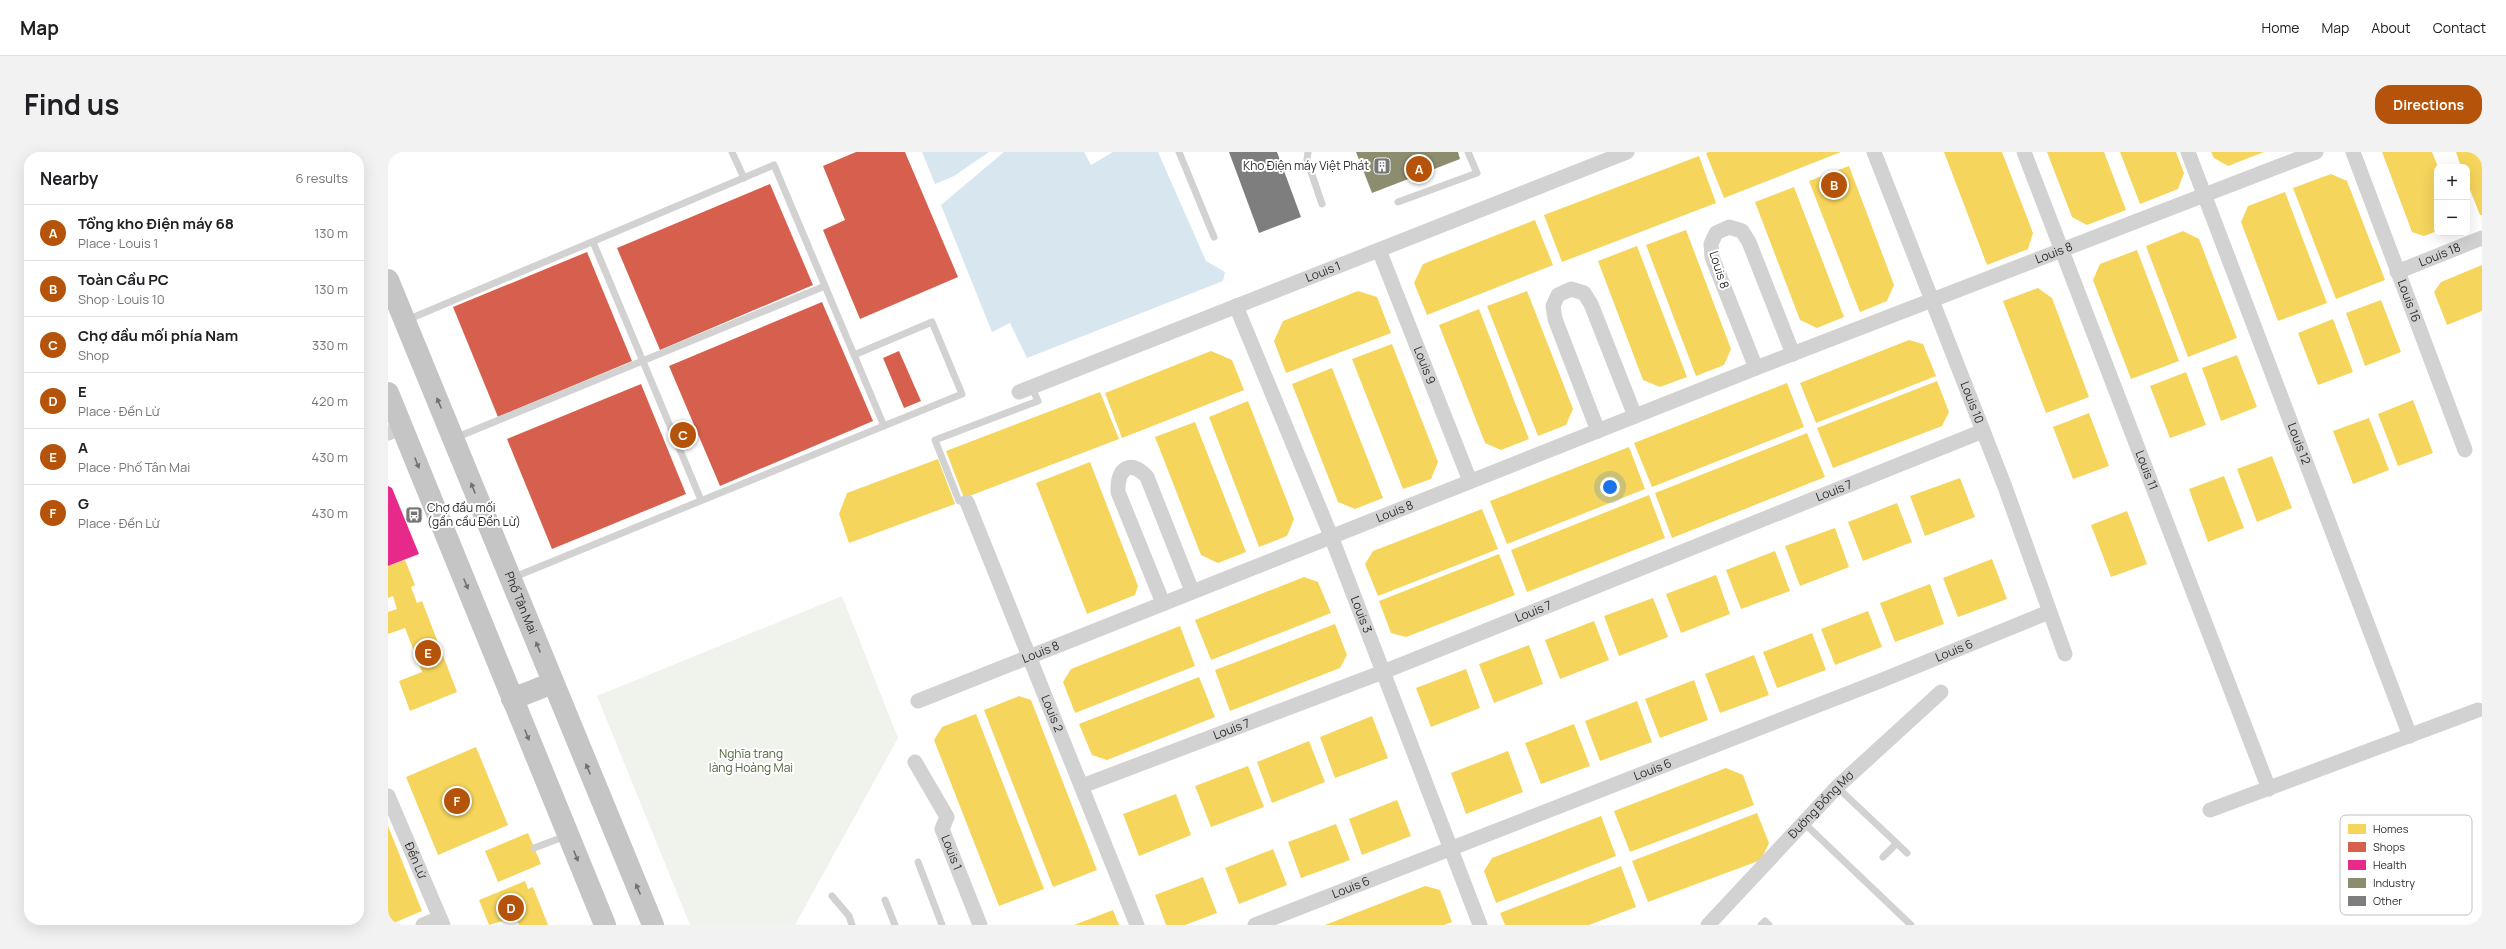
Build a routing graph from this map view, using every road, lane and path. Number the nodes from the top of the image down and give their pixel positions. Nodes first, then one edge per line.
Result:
1 (732, 152) edge
2 (1179, 152) edge
3 (1308, 152) edge
4 (1468, 152) edge
5 (1627, 152) edge
6 (1874, 152) edge
7 (2024, 152) edge
8 (2188, 152) edge
9 (2316, 152) edge
10 (2353, 152) edge
11 (744, 178) junction
12 (2204, 195) junction
13 (1398, 202) dead end
14 (1322, 204) dead end
15 (1214, 237) dead end
16 (2482, 238) edge
17 (593, 242) junction
18 (1379, 250) junction
19 (2062, 251) junction
20 (2398, 272) junction
21 (388, 280) edge
22 (825, 286) junction
23 (1932, 300) junction
24 (1236, 306) junction
25 (405, 321) junction
26 (854, 354) junction
27 (1793, 354) junction
28 (643, 361) junction
29 (1756, 368) junction
30 (1025, 389) joint
31 (388, 393) edge
32 (1634, 416) junction
33 (884, 426) junction
34 (395, 430) edge
35 (1598, 431) junction
36 (1983, 431) junction
37 (454, 439) junction
38 (2465, 450) dead end
39 (1470, 481) junction
40 (701, 500) junction
41 (967, 502) joint
42 (1331, 536) junction
43 (510, 578) junction
44 (1192, 591) junction
45 (1163, 603) junction
46 (2049, 612) junction
47 (2065, 654) dead end
48 (1030, 656) junction
49 (1383, 672) junction
50 (553, 683) junction
51 (1941, 692) dead end
52 (512, 699) junction
53 (918, 701) dead end
54 (2478, 710) dead end
55 (2410, 736) junction
56 (915, 762) dead end
57 (1082, 786) junction
58 (1837, 787) junction
59 (2269, 789) junction
60 (389, 799) edge
61 (2210, 810) dead end
62 (1804, 823) junction
63 (568, 835) junction
64 (1896, 844) junction
65 (534, 848) dead end
66 (1451, 850) junction
67 (1907, 853) dead end
68 (1883, 857) dead end
69 (918, 862) dead end
70 (832, 896) dead end
71 (885, 900) dead end
72 (442, 921) edge
73 (1715, 923) edge
74 (423, 925) edge
75 (604, 925) edge
76 (653, 925) edge
77 (852, 925) edge
78 (895, 925) edge
79 (942, 925) edge
80 (980, 925) edge
81 (1137, 925) edge
82 (1255, 925) edge
83 (1480, 925) edge
84 (1761, 925) edge
85 (1769, 925) edge
86 (1912, 925) edge

1 - 11 lane
2 - 15 lane
3 - 14 lane
4 - 13 lane
5 - 18 street, Louis 1
6 - 23 street, Louis 10
7 - 19 street, Louis 11
8 - 12 street, Louis 12
9 - 12 street, Louis 8
10 - 20 street, Louis 16
11 - 17 lane
11 - 22 lane
12 - 19 street, Louis 8
12 - 55 street, Louis 12
16 - 20 street, Louis 18
17 - 25 lane
17 - 28 lane
18 - 24 street, Louis 1
18 - 39 street, Louis 9
19 - 23 street, Louis 8
19 - 59 street, Louis 11
20 - 38 street, Louis 16
21 - 25 main road, Phố Tân Mai
22 - 26 lane
22 - 28 lane
23 - 27 street, Louis 8
23 - 36 street, Louis 10
24 - 30 street, Louis 1
24 - 42 street, Louis 3
37 -> 25 main road, Phố Tân Mai
26 - 33 lane
26 - 33 lane
27 - 29 street, Louis 8
27 - 29 street, Louis 8
28 - 37 lane
28 - 40 lane
29 - 32 street, Louis 8
30 - 41 lane
31 - 34 main road
32 - 35 street, Louis 8
32 - 35 street
33 - 40 lane
34 -> 52 main road
35 - 39 street, Louis 8
36 - 46 street, Louis 10
36 - 49 street, Louis 7
43 -> 37 main road, Phố Tân Mai
39 - 42 street, Louis 8
40 - 43 lane
41 - 48 street, Louis 2
42 - 44 street, Louis 8
42 - 49 street, Louis 3
50 -> 43 main road, Phố Tân Mai
44 - 45 street, Louis 8
44 - 45 street
45 - 48 street, Louis 8
46 - 47 street, Louis 10
46 - 66 street, Louis 6
48 - 53 street, Louis 8
48 - 57 street, Louis 2
49 - 57 street, Louis 7
49 - 66 street, Louis 3
50 - 52 main road
76 -> 50 main road, Phố Tân Mai
51 - 58 street, Đường Đồng Mơ
52 -> 63 main road
54 - 55 street
55 - 59 street
56 - 80 street, Louis 1
57 - 81 street, Louis 2
58 - 62 street, Đường Đồng Mơ
58 - 64 lane
59 - 61 street
60 - 72 street, Đền Lừ
62 - 73 street, Đường Đồng Mơ
62 - 86 lane
63 - 65 lane
63 -> 75 main road
64 - 67 lane
64 - 68 lane
66 - 82 street, Louis 6
66 - 83 street, Louis 3
69 - 79 lane
70 - 77 lane
71 - 78 lane
72 - 74 street
84 - 85 lane

